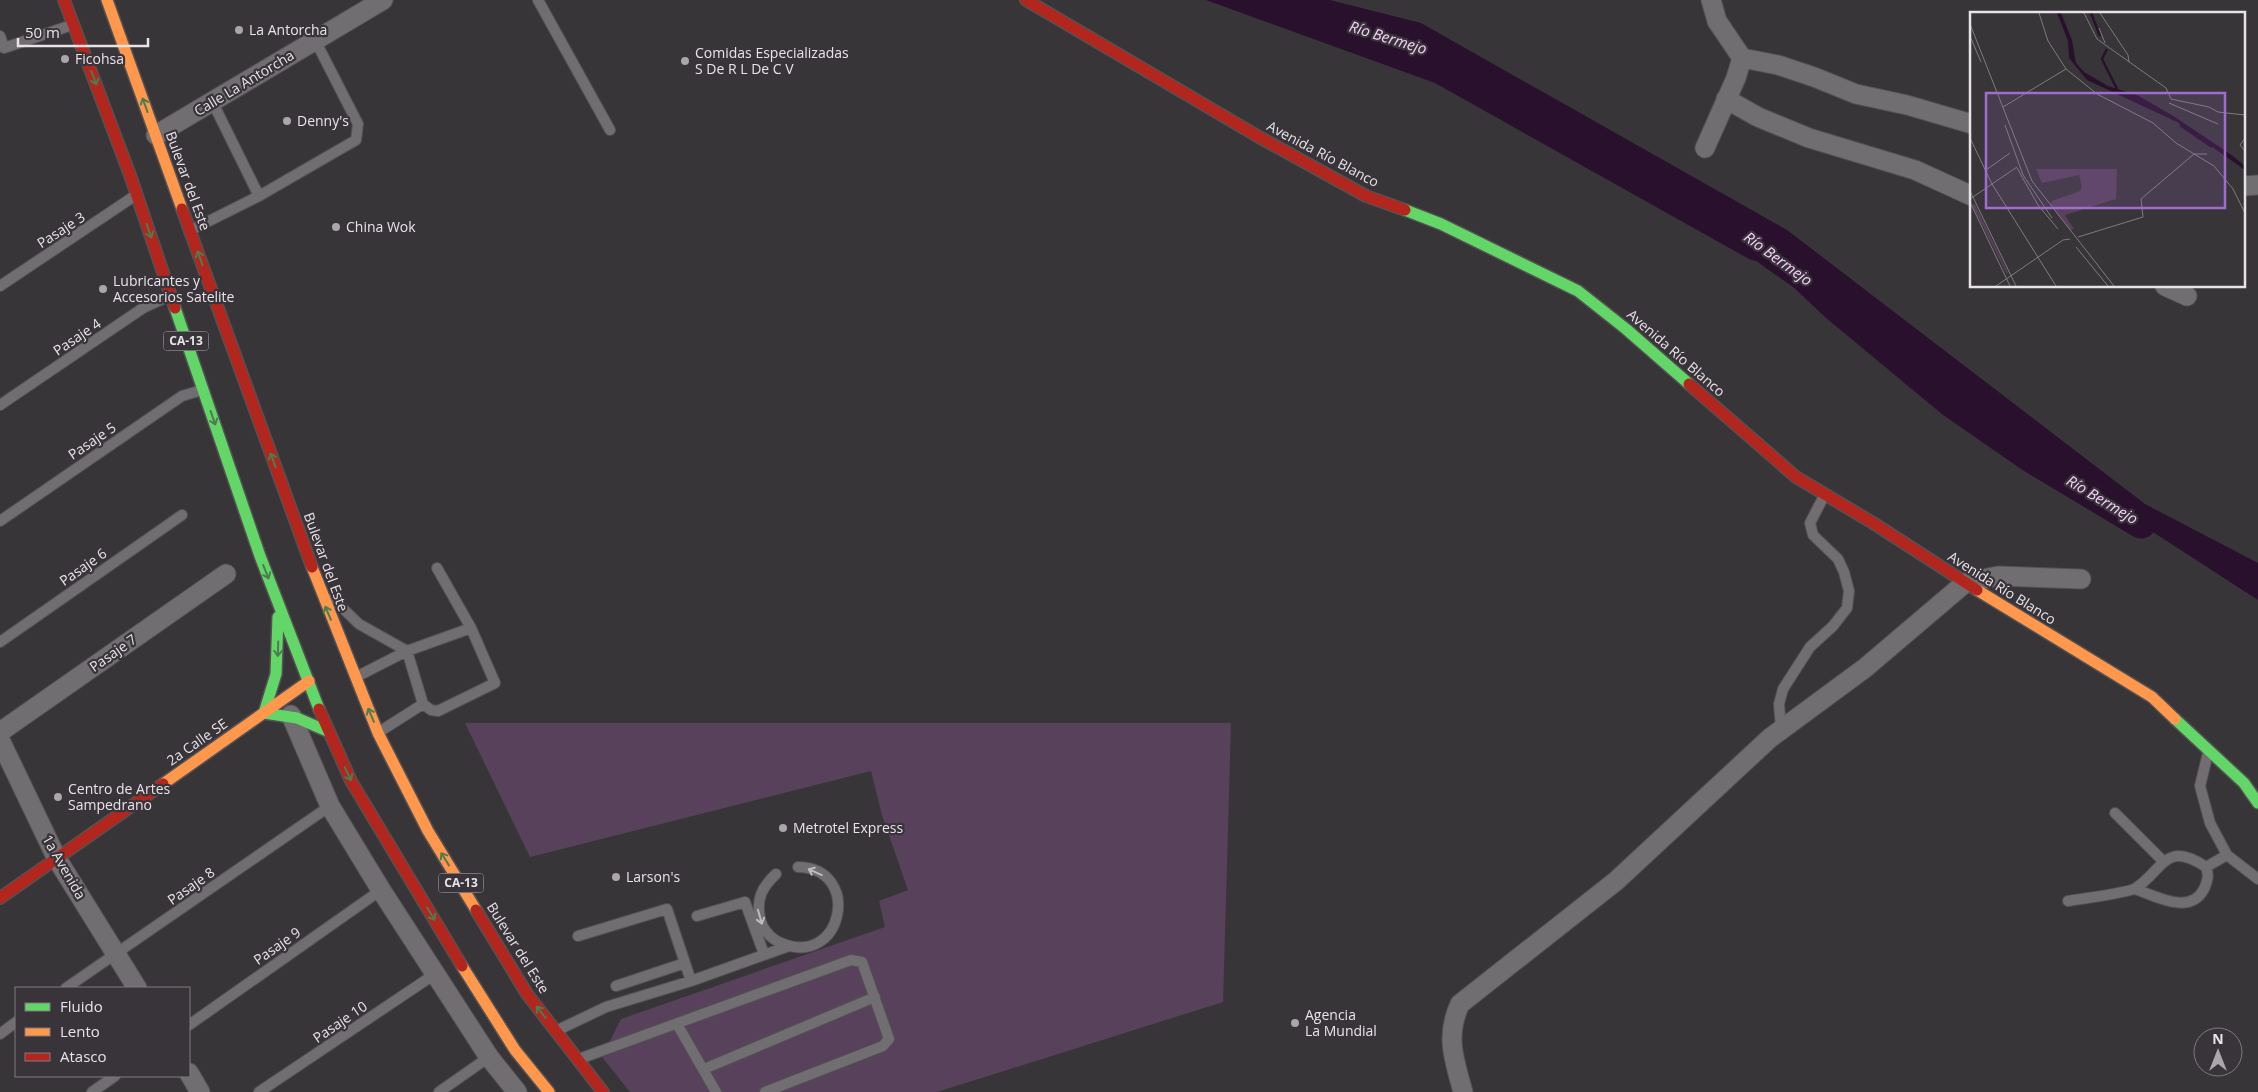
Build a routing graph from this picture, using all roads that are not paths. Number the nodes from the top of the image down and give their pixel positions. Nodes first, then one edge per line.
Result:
1 (64, 0) edge
2 (107, 0) edge
3 (383, 0) edge
4 (538, 0) edge
5 (1026, 0) edge
6 (1710, 0) edge
7 (74, 25) junction
8 (0, 36) edge
9 (315, 40) junction
10 (1742, 58) junction
11 (1726, 99) junction
12 (212, 101) junction
13 (1970, 123) edge
14 (610, 130) dead end
15 (156, 135) junction
16 (1705, 148) dead end
17 (137, 195) junction
18 (1970, 195) edge
19 (259, 196) junction
20 (190, 231) junction
21 (0, 286) edge
22 (2169, 288) edge
23 (171, 295) junction
24 (2187, 296) dead end
25 (203, 389) junction
26 (0, 405) edge
27 (1826, 493) junction
28 (182, 515) dead end
29 (0, 521) edge
30 (437, 568) dead end
31 (226, 574) dead end
32 (2081, 580) dead end
33 (317, 584) junction
34 (1965, 584) junction
35 (277, 600) junction
36 (471, 628) junction
37 (0, 642) edge
38 (406, 651) junction
39 (355, 678) junction
40 (309, 681) junction
41 (423, 704) junction
42 (264, 712) junction
43 (291, 714) junction
44 (1781, 728) junction
45 (327, 731) junction
46 (0, 732) edge
47 (378, 733) junction
48 (2209, 750) junction
49 (2, 752) edge
50 (2258, 803) edge
51 (330, 806) junction
52 (2115, 813) dead end
53 (2227, 855) junction
54 (57, 859) junction
55 (2163, 861) junction
56 (2206, 866) junction
57 (798, 867) dead end
58 (776, 874) dead end
59 (2258, 879) edge
60 (2135, 889) junction
61 (381, 890) junction
62 (0, 898) edge
63 (2068, 901) dead end
64 (697, 916) dead end
65 (578, 936) dead end
66 (789, 946) junction
67 (116, 954) junction
68 (764, 954) junction
69 (685, 962) junction
70 (435, 974) junction
71 (691, 981) junction
72 (616, 986) dead end
73 (67, 987) edge
74 (136, 987) edge
75 (875, 997) junction
76 (15, 1023) edge
77 (190, 1024) edge
78 (677, 1024) junction
79 (556, 1031) junction
80 (0, 1034) edge
81 (489, 1057) junction
82 (578, 1060) junction
83 (704, 1069) junction
84 (190, 1075) edge
85 (114, 1077) edge
86 (92, 1092) edge
87 (200, 1092) edge
88 (259, 1092) edge
89 (439, 1092) edge
90 (517, 1092) edge
91 (549, 1092) edge
92 (603, 1092) edge
93 (716, 1092) edge
94 (765, 1092) edge
95 (1463, 1092) edge

1 - 7 main road, CA-13
15 -> 2 main road, Bulevar del Este / CA-13
3 - 9 street, Calle La Antorcha
4 - 14 lane
5 - 27 main road, Avenida Río Blanco
6 - 10 street
7 - 8 lane
7 -> 17 main road, CA-13
9 - 12 street, Calle La Antorcha
9 - 19 lane
10 - 11 street
10 - 13 street
11 - 16 street
11 - 18 street
12 - 15 street, Calle La Antorcha
12 - 19 lane
15 - 20 main road, Bulevar del Este / CA-13
17 - 21 lane, Pasaje 3
17 -> 23 main road, CA-13
19 - 20 lane
33 -> 20 main road, Bulevar del Este / CA-13
22 - 24 street
23 - 25 main road, CA-13
23 - 26 lane, Pasaje 4
25 - 29 lane, Pasaje 5
25 -> 35 main road, CA-13
27 - 34 main road, Avenida Río Blanco
27 - 44 lane
28 - 37 lane, Pasaje 6
30 - 36 lane
31 - 46 street, Pasaje 7
32 - 34 street
33 - 38 lane
39 -> 33 main road, Bulevar del Este / CA-13
34 - 44 street
34 - 48 main road, Avenida Río Blanco
35 - 40 main road, CA-13
35 -> 42 main road
36 - 38 lane
36 - 41 lane
38 - 39 lane
38 - 41 lane
47 -> 39 main road, Bulevar del Este / CA-13
40 - 42 main road, 2a Calle SE
40 - 45 main road, CA-13
41 - 47 lane
42 - 43 main road
42 - 54 main road, 2a Calle SE
43 - 45 main road
43 - 51 street
44 - 95 street
45 -> 91 main road, CA-13
79 -> 47 main road, Bulevar del Este / CA-13
48 - 50 main road, Avenida Río Blanco
48 - 53 lane
49 - 54 street, 1a Avenida
51 - 61 street
51 - 67 lane, Pasaje 8
52 - 55 lane
53 - 56 lane
53 - 59 lane
54 - 62 main road, 2a Calle SE
54 - 67 street, 1a Avenida
55 - 56 lane
55 - 60 lane
56 - 60 lane
66 -> 57 lane
58 -> 66 lane
60 - 63 lane
61 - 70 street
61 - 77 lane, Pasaje 9
64 - 68 lane
65 - 69 lane
66 - 68 lane
67 - 73 lane, Pasaje 8
67 - 74 street, 1a Avenida
68 - 71 lane
69 - 71 lane
69 - 72 lane
70 - 81 street
70 - 88 lane, Pasaje 10
71 - 79 lane
75 - 78 lane
75 - 83 lane
75 - 94 lane
76 - 80 lane
78 - 82 lane
78 - 83 lane
79 - 82 main road, Bulevar del Este / CA-13
81 - 89 lane
81 - 90 street
82 - 92 main road, Bulevar del Este / CA-13
83 - 93 lane
84 - 87 street
85 - 86 lane

